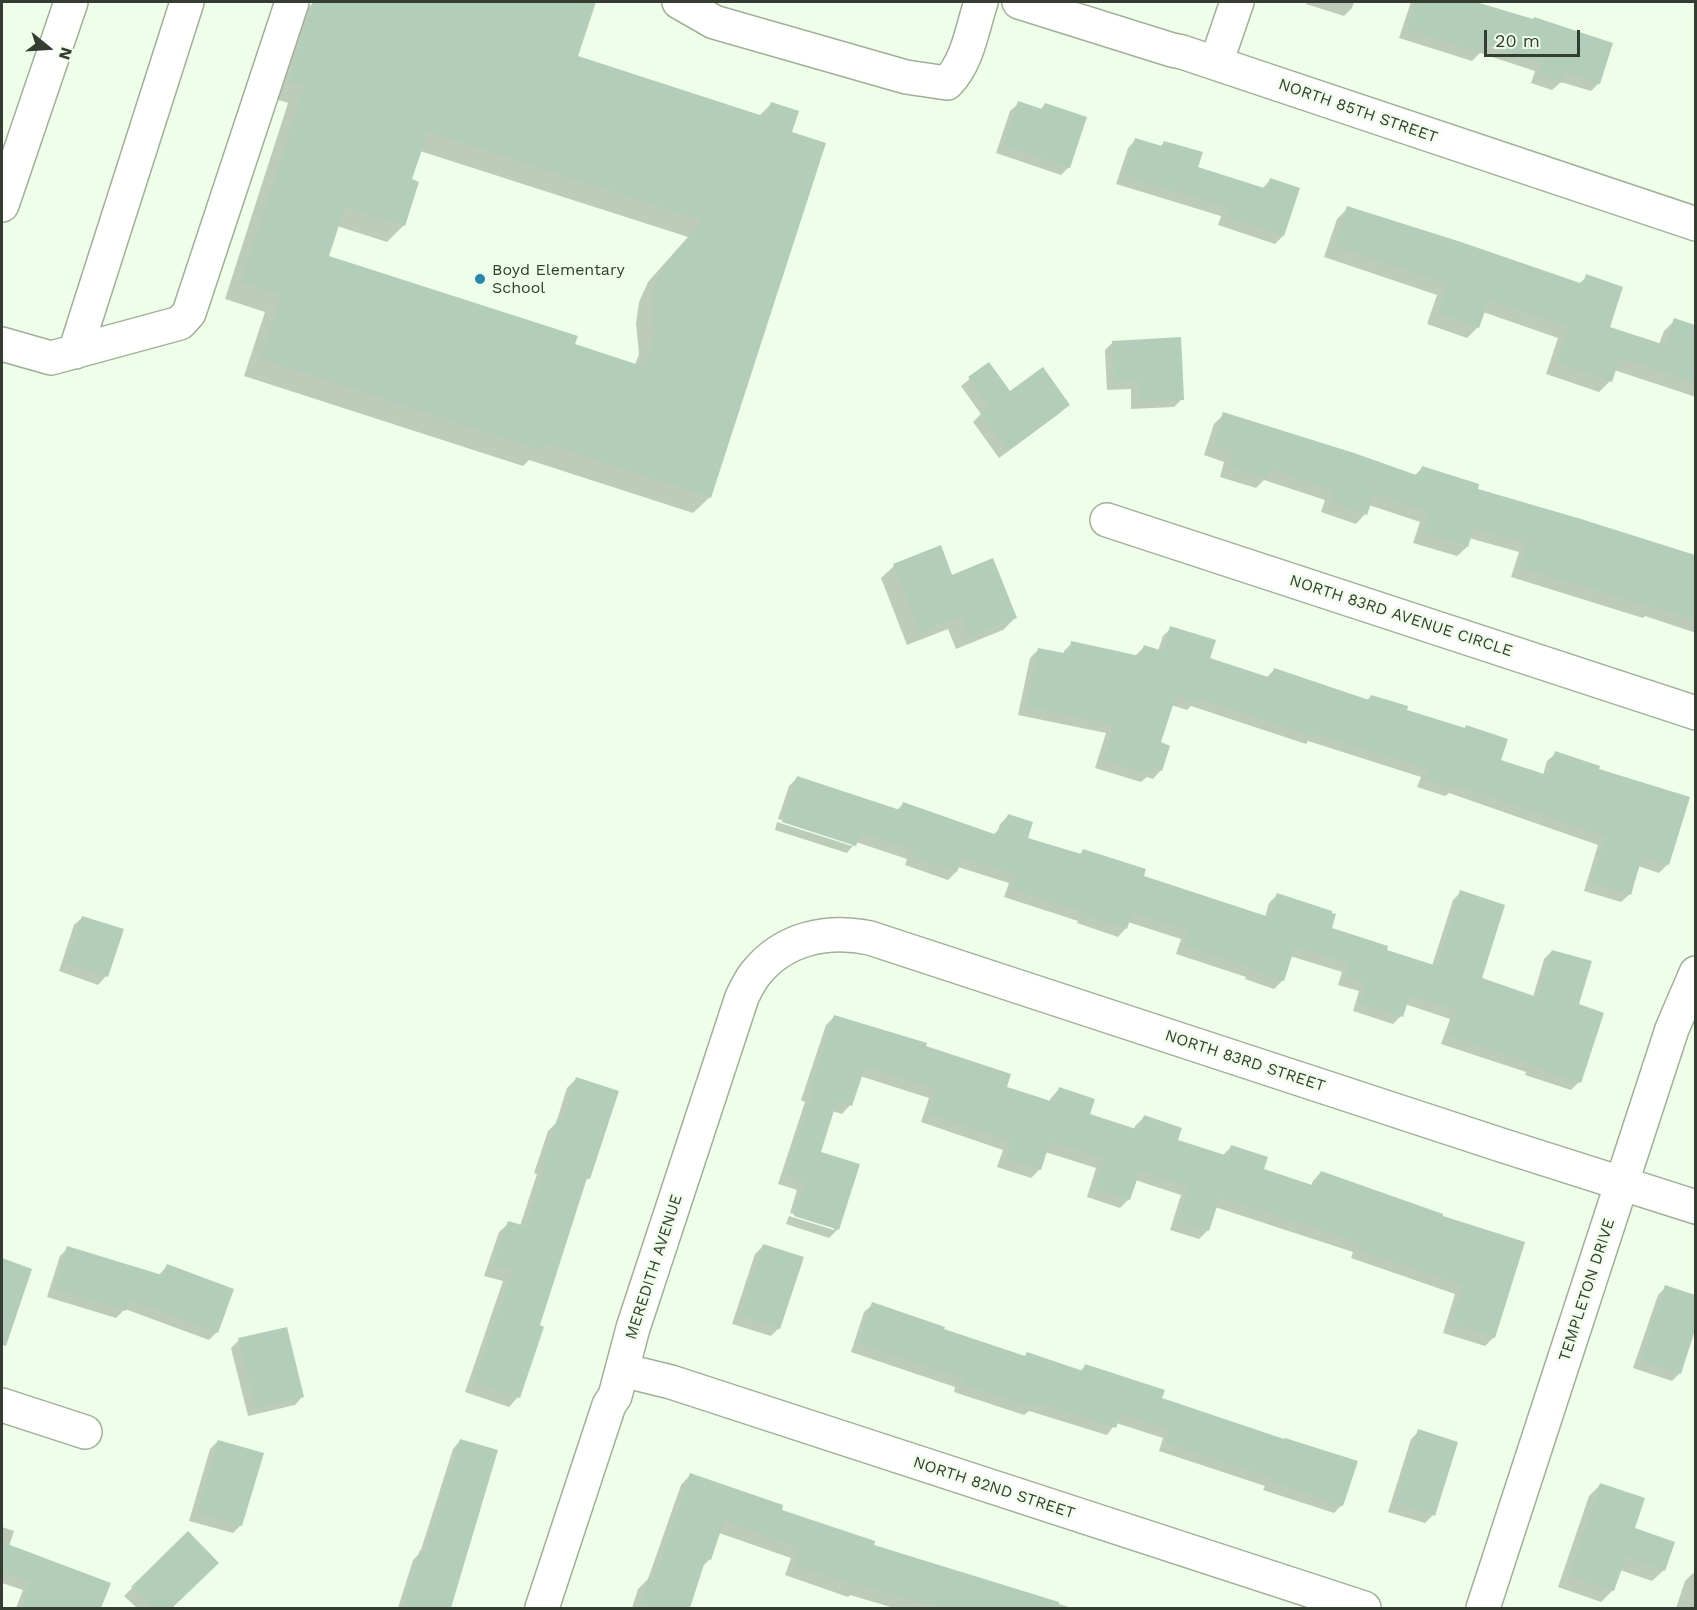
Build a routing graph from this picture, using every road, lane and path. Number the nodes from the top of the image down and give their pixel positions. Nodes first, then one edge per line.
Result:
1 (71, 2) edge
2 (187, 2) edge
3 (292, 2) edge
4 (679, 2) edge
5 (981, 2) edge
6 (1018, 2) edge
7 (1237, 2) edge
8 (1216, 63) junction
9 (2, 205) edge
10 (1695, 224) edge
11 (2, 344) edge
12 (75, 352) junction
13 (1107, 520) dead end
14 (1695, 713) edge
15 (793, 944) joint
16 (1695, 973) edge
17 (1622, 1183) junction
18 (1695, 1207) edge
19 (622, 1370) junction
20 (2, 1405) edge
21 (85, 1432) dead end
22 (542, 1608) edge
23 (1364, 1608) edge
24 (1483, 1608) edge

1 - 9 street
2 - 12 street
3 - 12 street
4 - 5 street
6 - 8 street, NORTH 85TH STREET
7 - 8 street
8 - 10 street, NORTH 85TH STREET
11 - 12 street
13 - 14 street, NORTH 83RD AVENUE CIRCLE
15 - 17 street, NORTH 83RD STREET
15 - 19 street, MEREDITH AVENUE
16 - 17 street, TEMPLETON DRIVE
17 - 18 street, NORTH 83RD STREET
17 - 24 street, TEMPLETON DRIVE
19 - 22 street, MEREDITH AVENUE
19 - 23 street, NORTH 82ND STREET
20 - 21 street

